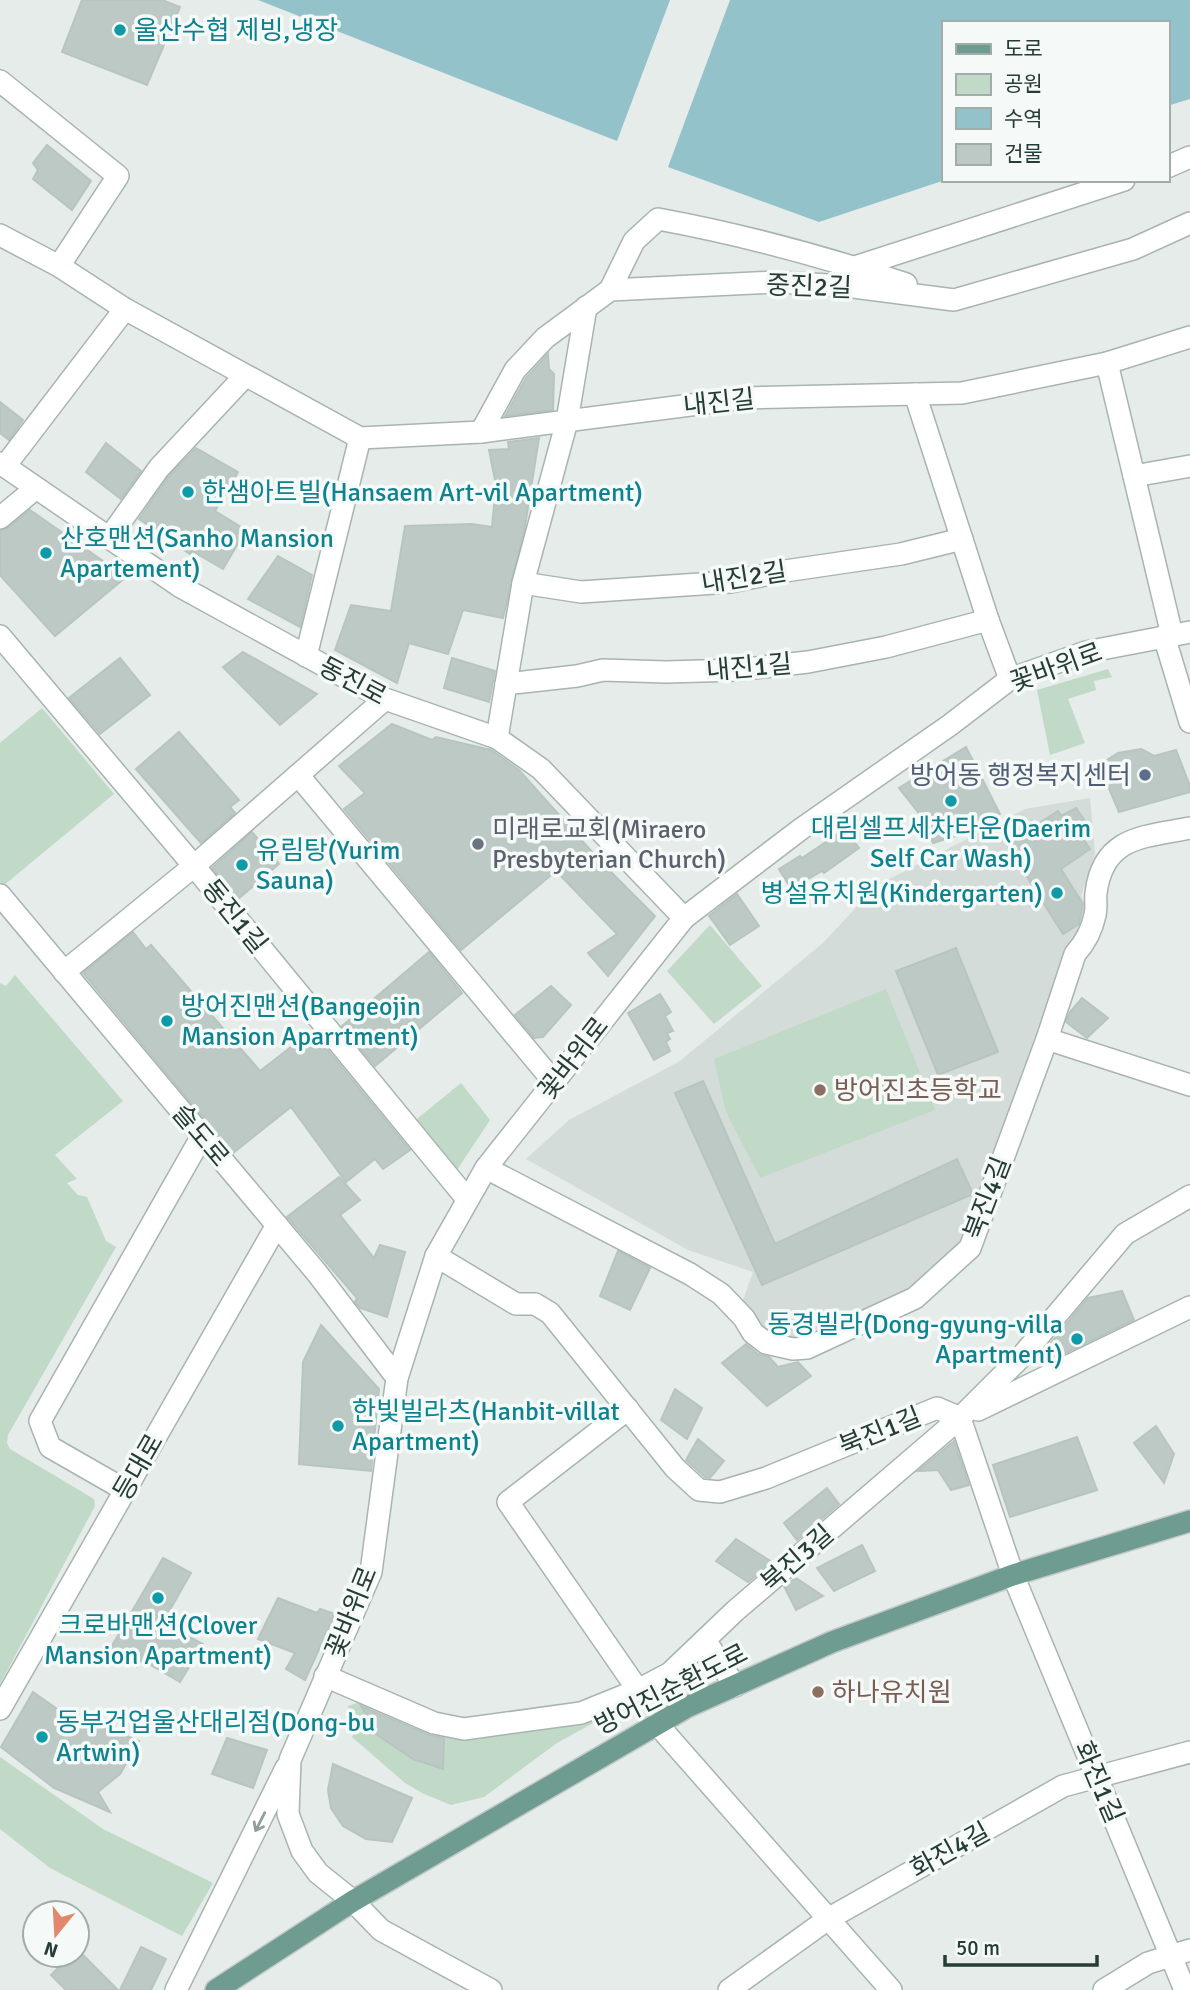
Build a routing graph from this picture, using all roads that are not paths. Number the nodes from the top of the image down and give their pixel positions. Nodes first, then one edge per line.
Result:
1 (0, 81) edge
2 (1190, 157) edge
3 (1169, 166) edge
4 (1118, 182) edge
5 (1190, 223) edge
6 (0, 235) edge
7 (60, 266) junction
8 (855, 267) junction
9 (610, 290) junction
10 (954, 300) junction
11 (586, 307) junction
12 (125, 309) junction
13 (1190, 337) edge
14 (1107, 363) junction
15 (245, 376) junction
16 (915, 394) junction
17 (567, 421) junction
18 (481, 432) junction
19 (360, 438) junction
20 (2, 465) edge
21 (1190, 466) edge
22 (1134, 476) junction
23 (36, 488) junction
24 (0, 518) edge
25 (109, 538) junction
26 (962, 539) junction
27 (523, 583) junction
28 (988, 620) junction
29 (1175, 634) edge
30 (0, 636) edge
31 (306, 656) junction
32 (1010, 680) junction
33 (506, 684) junction
34 (385, 699) junction
35 (1190, 722) edge
36 (497, 738) junction
37 (298, 775) junction
38 (1190, 828) edge
39 (194, 866) junction
40 (0, 895) edge
41 (684, 918) junction
42 (64, 972) junction
43 (1047, 1039) junction
44 (554, 1082) junction
45 (1190, 1085) edge
46 (202, 1136) junction
47 (486, 1168) junction
48 (1190, 1196) edge
49 (467, 1199) junction
50 (277, 1225) junction
51 (436, 1256) junction
52 (1190, 1307) edge
53 (397, 1378) junction
54 (628, 1409) junction
55 (960, 1418) junction
56 (125, 1490) junction
57 (1190, 1521) edge
58 (1013, 1575) junction
59 (705, 1640) junction
60 (325, 1676) junction
61 (735, 1686) junction
62 (638, 1690) junction
63 (0, 1709) edge
64 (657, 1724) junction
65 (1190, 1752) edge
66 (290, 1760) junction
67 (1097, 1777) junction
68 (353, 1901) junction
69 (828, 1919) junction
70 (1181, 1953) edge
71 (176, 1990) edge
72 (216, 1990) edge
73 (491, 1990) edge
74 (729, 1990) edge
75 (891, 1990) edge
76 (1104, 1990) edge
77 (1185, 1990) edge

1 - 7 street
2 - 3 street
4 - 8 street
5 - 10 street, 중진2길
6 - 7 street
7 - 12 street
8 - 9 street
8 - 10 street
9 - 10 street, 중진2길
9 - 11 street
11 - 17 street
11 - 18 street
12 - 15 street
12 - 20 street
13 - 14 street, 내진길
14 - 16 street, 내진길
14 - 22 street
15 - 19 street
15 - 25 street
16 - 17 street, 내진길
16 - 26 street
17 - 18 street, 내진길
17 - 27 street
18 - 19 street, 내진길
19 - 31 street
20 - 23 street, 동진로
21 - 22 street
22 - 29 street
23 - 24 street
23 - 25 street, 동진로
25 - 31 street, 동진로
26 - 27 street, 내진2길
26 - 28 street
27 - 33 street
28 - 32 street
28 - 33 street, 내진1길
29 - 32 street, 꽃바위로
29 - 35 street
30 - 39 street, 동진1길
31 - 34 street, 동진로
32 - 41 street, 꽃바위로
33 - 36 street
34 - 36 street, 동진로
34 - 37 street
36 - 41 street, 동진로
37 - 39 street
37 - 44 street
38 - 43 street, 북진4길
39 - 42 street
39 - 49 street, 동진1길
40 - 42 street, 슬도로
41 - 44 street, 꽃바위로
42 - 46 street, 슬도로
43 - 45 street
43 - 47 street, 북진4길
44 - 47 street, 꽃바위로
46 - 50 street, 슬도로
46 - 56 street
47 - 49 street, 꽃바위로
48 - 55 street, 북진3길
49 - 51 street, 꽃바위로
50 - 53 street, 슬도로
50 - 56 street, 등대로
51 - 53 street, 꽃바위로
51 - 54 street, 북진1길
52 - 55 street, 북진1길
53 - 60 street, 꽃바위로
54 - 55 street, 북진1길
54 - 62 street
55 - 58 street, 화진1길
55 - 59 street, 북진3길
56 - 63 street, 등대로
57 - 58 main road, 방어진순환도로
58 - 61 main road, 방어진순환도로
58 - 67 street, 화진1길
59 - 61 street
59 - 62 street, 북진3길
60 - 62 street, 북진3길
60 - 66 street, 꽃바위로
61 - 64 main road, 방어진순환도로
64 - 68 main road, 방어진순환도로
64 - 69 street
65 - 67 street, 화진4길
66 - 68 street, 꽃바위로
66 -> 71 street, 꽃바위로
67 - 69 street, 화진4길
67 - 70 street, 화진1길
68 - 72 main road, 방어진순환도로
68 - 73 street, 꽃바위로
69 - 74 street, 화진4길
69 - 75 street
70 - 76 street
70 - 77 street, 화진1길

